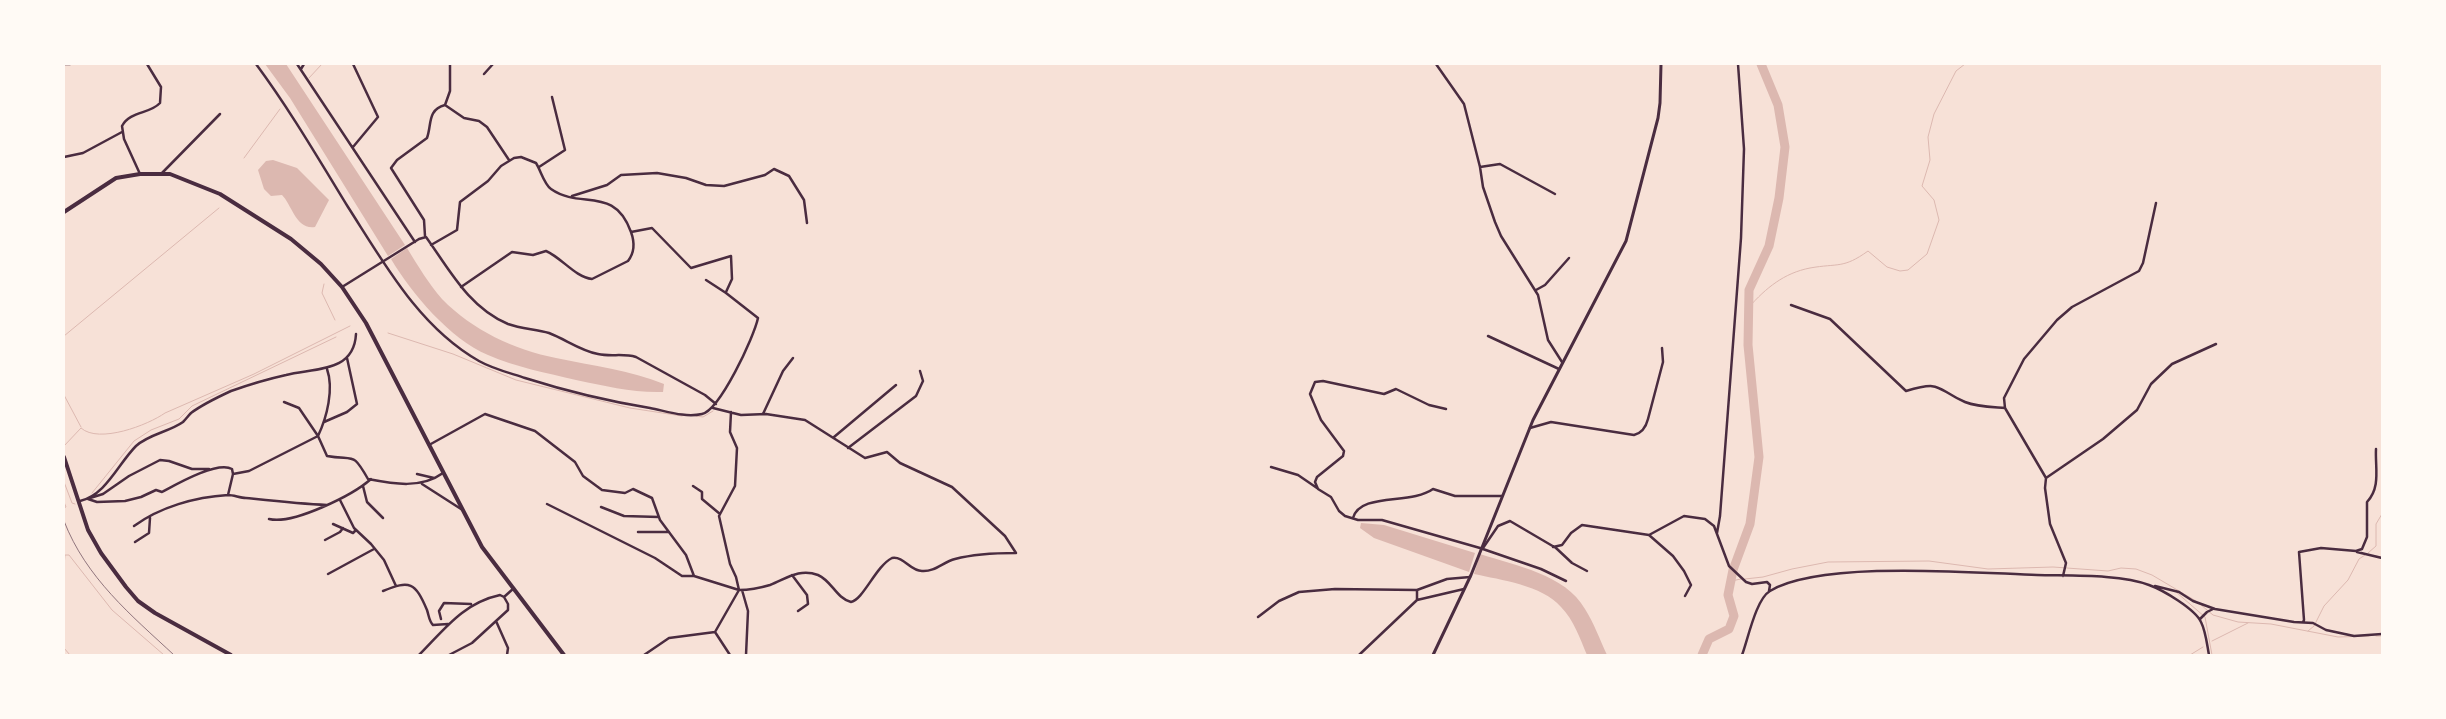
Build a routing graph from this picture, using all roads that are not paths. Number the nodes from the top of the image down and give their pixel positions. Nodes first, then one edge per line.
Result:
1 (64, 64) edge
2 (70, 64) edge
3 (147, 64) edge
4 (256, 64) edge
5 (297, 64) edge
6 (304, 64) edge
7 (353, 64) edge
8 (450, 64) edge
9 (493, 64) edge
10 (1436, 64) edge
11 (1661, 64) edge
12 (1738, 64) edge
13 (301, 69) junction
14 (484, 74) dead end
15 (552, 97) dead end
16 (445, 105) junction
17 (220, 114) dead end
18 (122, 132) junction
19 (353, 147) junction
20 (64, 157) edge
21 (509, 160) junction
22 (539, 167) junction
23 (1480, 167) junction
24 (162, 173) junction
25 (140, 174) junction
26 (1555, 194) dead end
27 (571, 197) junction
28 (2156, 203) dead end
29 (64, 212) edge
30 (808, 223) dead end
31 (631, 232) junction
32 (425, 236) junction
33 (415, 242) junction
34 (431, 245) junction
35 (1569, 258) dead end
36 (384, 261) junction
37 (706, 280) dead end
38 (342, 287) junction
39 (461, 287) junction
40 (1536, 290) junction
41 (726, 292) junction
42 (1791, 305) dead end
43 (356, 334) dead end
44 (1488, 336) dead end
45 (2216, 344) dead end
46 (1662, 348) dead end
47 (346, 358) junction
48 (793, 358) dead end
49 (1562, 362) junction
50 (327, 369) junction
51 (1559, 369) junction
52 (920, 370) dead end
53 (896, 385) dead end
54 (284, 402) dead end
55 (716, 404) junction
56 (713, 408) junction
57 (2005, 408) junction
58 (1446, 409) dead end
59 (731, 412) junction
60 (763, 414) junction
61 (323, 422) junction
62 (1530, 428) junction
63 (318, 436) junction
64 (834, 437) junction
65 (429, 445) junction
66 (848, 448) junction
67 (2376, 449) dead end
68 (64, 458) edge
69 (1271, 467) dead end
70 (212, 470) junction
71 (443, 473) junction
72 (233, 474) junction
73 (417, 474) dead end
74 (436, 478) junction
75 (2046, 478) junction
76 (371, 479) junction
77 (422, 484) junction
78 (363, 486) junction
79 (693, 486) dead end
80 (1318, 488) junction
81 (228, 495) junction
82 (1502, 496) junction
83 (88, 499) junction
84 (80, 500) junction
85 (340, 500) junction
86 (547, 504) dead end
87 (327, 505) junction
88 (601, 507) dead end
89 (461, 509) junction
90 (720, 514) junction
91 (659, 517) junction
92 (150, 518) junction
93 (383, 518) dead end
94 (1353, 518) junction
95 (269, 519) dead end
96 (333, 524) dead end
97 (134, 526) dead end
98 (343, 528) junction
99 (356, 530) junction
100 (638, 532) dead end
101 (669, 532) junction
102 (1717, 533) junction
103 (1649, 534) junction
104 (325, 540) dead end
105 (134, 542) dead end
106 (1553, 547) junction
107 (374, 549) junction
108 (1480, 549) junction
109 (2356, 552) junction
110 (2382, 558) edge
111 (1587, 571) dead end
112 (328, 574) dead end
113 (792, 575) junction
114 (694, 576) junction
115 (1470, 576) junction
116 (2063, 576) junction
117 (1566, 581) dead end
118 (396, 586) junction
119 (2151, 586) junction
120 (514, 588) junction
121 (1464, 589) junction
122 (740, 590) junction
123 (1417, 590) junction
124 (383, 591) dead end
125 (1769, 591) junction
126 (1685, 596) dead end
127 (504, 597) junction
128 (1417, 600) junction
129 (472, 604) junction
130 (2215, 609) junction
131 (798, 611) dead end
132 (1258, 617) dead end
133 (441, 619) dead end
134 (2200, 620) junction
135 (496, 621) junction
136 (2302, 622) junction
137 (448, 624) junction
138 (715, 632) junction
139 (2382, 634) edge
140 (231, 655) edge
141 (419, 655) edge
142 (449, 655) edge
143 (507, 655) edge
144 (564, 655) edge
145 (644, 655) edge
146 (730, 655) edge
147 (746, 655) edge
148 (1359, 655) edge
149 (1433, 655) edge
150 (1742, 655) edge
151 (2209, 655) edge

1 - 2 street
3 - 18 street
4 - 36 street
5 - 13 street
6 - 13 street
7 - 19 street
8 - 16 street
9 - 14 street
10 - 23 street
11 - 49 main road
12 - 102 street
13 - 19 street
15 - 22 street
16 - 21 street
16 - 32 street
17 - 24 street
18 - 20 street
18 - 25 street
19 - 33 street
21 - 22 street
21 - 34 street
22 - 27 street
23 - 26 street
23 - 40 street
24 - 25 main road
24 - 38 main road
25 - 29 main road
27 - 30 street
27 - 31 street
28 - 57 street
31 - 39 street
31 - 41 street
32 - 33 street
32 - 34 street
33 - 36 street
34 - 39 street
35 - 40 street
36 - 38 street
36 - 56 street
37 - 41 street
38 - 65 main road
39 - 55 street
40 - 49 street
41 - 55 street
42 - 57 street
43 - 47 street
44 - 51 street
45 - 75 street
46 - 62 street
47 - 50 street
47 - 61 street
48 - 60 street
49 - 51 main road
50 - 61 street
50 - 83 street
51 - 62 main road
52 - 66 street
53 - 64 street
54 - 63 street
55 - 56 street
56 - 59 street
57 - 75 street
58 - 80 street
59 - 60 street
59 - 90 street
60 - 64 street
61 - 63 street
62 - 82 main road
63 - 72 street
63 - 76 street
64 - 66 street
65 - 71 main road
65 - 91 street
66 - 113 street
67 - 109 street
68 - 84 main road
69 - 80 street
70 - 72 street
70 - 83 street
70 - 83 street
71 - 74 street
71 - 89 main road
72 - 81 street
73 - 74 street
74 - 77 street
75 - 116 street
76 - 77 street
76 - 78 street
77 - 89 street
78 - 85 street
78 - 93 street
79 - 90 street
80 - 94 street
81 - 87 street
81 - 92 street
82 - 94 street
82 - 108 main road
83 - 84 street
84 - 140 main road
85 - 87 street
85 - 99 street
86 - 114 street
87 - 95 street
88 - 91 street
89 - 120 main road
90 - 122 street
91 - 101 street
92 - 97 street
92 - 105 street
94 - 108 street
96 - 98 street
98 - 99 street
98 - 104 street
99 - 107 street
100 - 101 street
101 - 114 street
102 - 103 street
102 - 125 street
103 - 106 street
103 - 126 street
106 - 108 street
106 - 111 street
107 - 112 street
107 - 118 street
108 - 115 main road
108 - 117 street
109 - 110 street
109 - 136 street
113 - 122 street
113 - 131 street
114 - 122 street
115 - 121 main road
115 - 123 street
116 - 119 street
116 - 125 street
118 - 124 street
118 - 137 street
119 - 130 street
119 - 134 street
120 - 127 street
120 - 144 main road
121 - 128 street
121 - 149 main road
122 - 138 street
122 - 147 street
123 - 128 street
123 - 132 street
125 - 150 street
127 - 129 street
127 - 135 street
128 - 148 street
129 - 133 street
129 - 137 street
130 - 134 street
130 - 136 street
134 - 151 street
135 - 142 street
135 - 143 street
136 - 139 street
137 - 141 street
138 - 145 street
138 - 146 street

